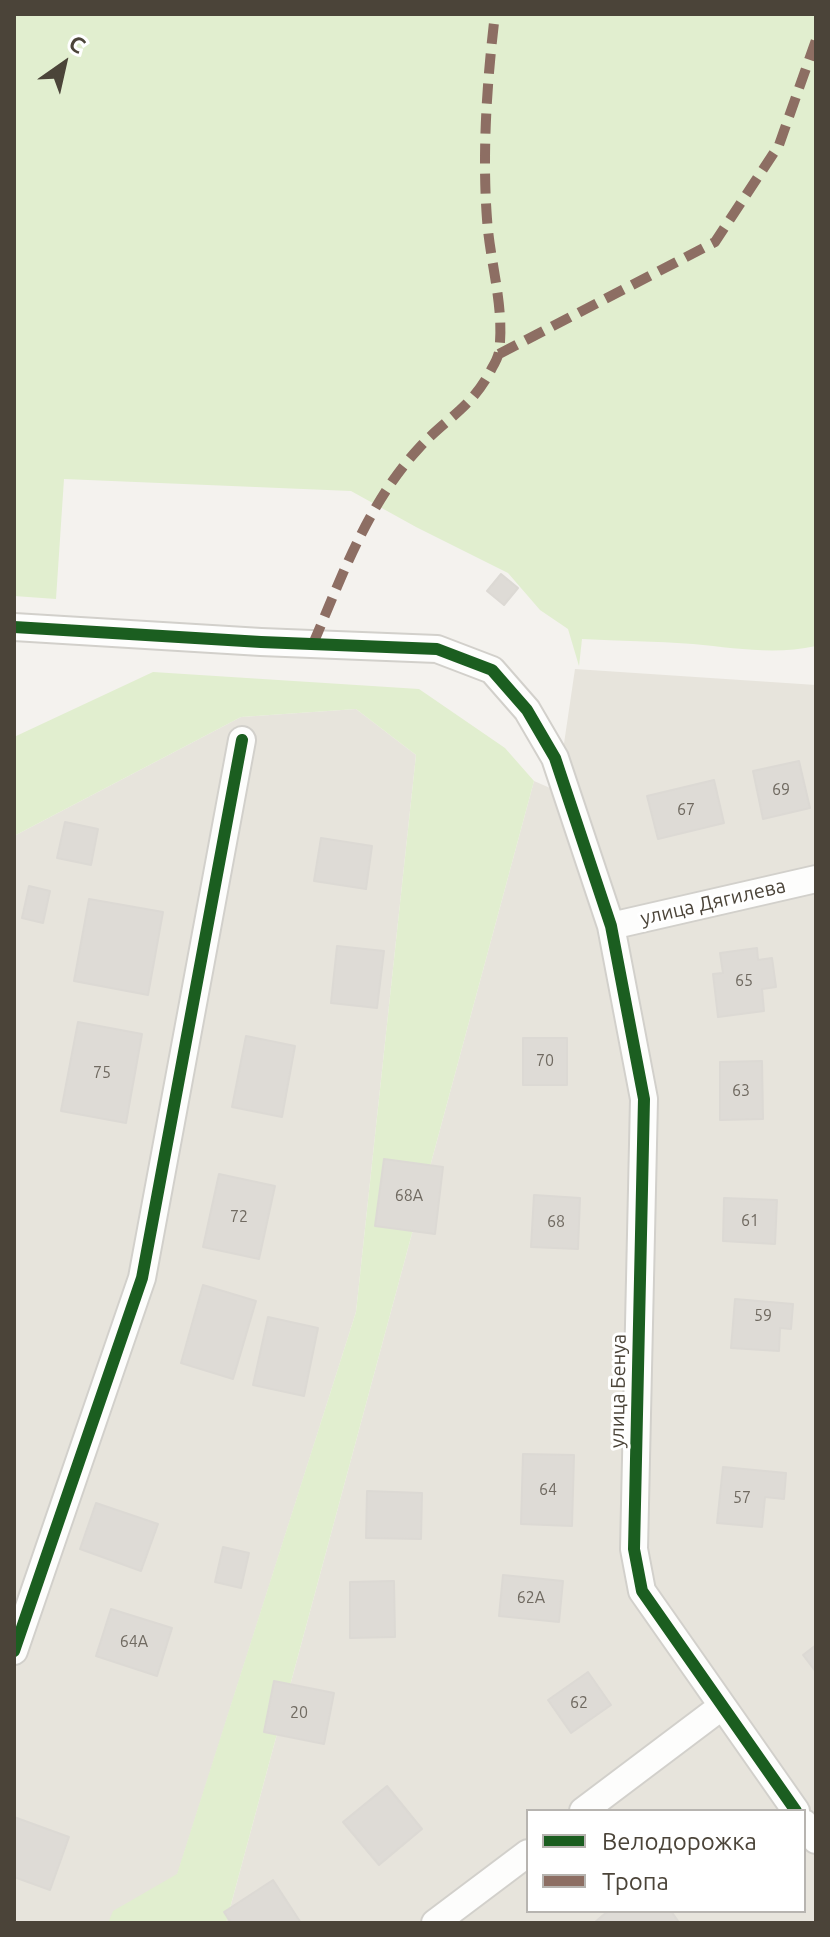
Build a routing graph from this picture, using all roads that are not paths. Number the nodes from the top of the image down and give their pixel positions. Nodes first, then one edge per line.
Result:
1 (14, 627) edge
2 (242, 740) dead end
3 (816, 879) edge
4 (611, 926) junction
5 (14, 1651) edge
6 (721, 1707) junction
7 (586, 1809) edge
8 (795, 1809) edge
9 (526, 1855) edge
10 (435, 1923) edge

1 - 4 street, улица Бенуа
2 - 5 street
3 - 4 street, улица Дягилева
4 - 6 street, улица Бенуа
6 - 7 street
6 - 8 street, улица Бенуа
9 - 10 street

